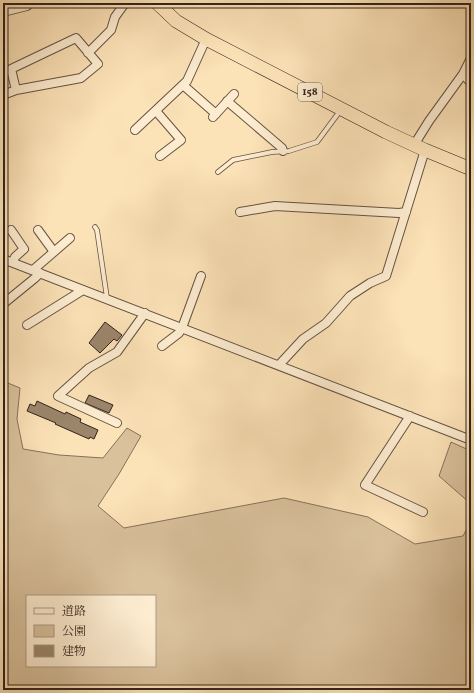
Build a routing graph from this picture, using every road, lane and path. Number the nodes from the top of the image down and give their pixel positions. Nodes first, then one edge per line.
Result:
1 (27, 3) edge
2 (125, 3) edge
3 (157, 3) edge
4 (3, 12) edge
5 (206, 39) junction
6 (88, 52) junction
7 (471, 58) edge
8 (463, 74) junction
9 (471, 83) edge
10 (183, 85) junction
11 (16, 90) junction
12 (234, 94) dead end
13 (3, 95) edge
14 (227, 101) junction
15 (342, 109) junction
16 (156, 111) junction
17 (135, 130) dead end
18 (419, 148) junction
19 (283, 151) junction
20 (160, 156) dead end
21 (471, 169) edge
22 (218, 172) dead end
23 (240, 212) dead end
24 (406, 212) junction
25 (95, 227) dead end
26 (11, 230) dead end
27 (38, 230) dead end
28 (70, 238) dead end
29 (54, 252) junction
30 (3, 259) edge
31 (13, 262) junction
32 (36, 272) junction
33 (201, 276) dead end
34 (83, 290) junction
35 (107, 299) junction
36 (3, 304) edge
37 (145, 314) junction
38 (27, 325) dead end
39 (182, 328) junction
40 (162, 346) dead end
41 (280, 365) junction
42 (410, 416) junction
43 (117, 423) dead end
44 (471, 440) edge
45 (423, 512) dead end

1 - 4 street
2 - 6 street
3 - 5 highway, 158
5 - 10 street
5 - 15 highway, 158
6 - 11 street
6 - 11 street
7 - 8 street
8 - 9 street
8 - 18 street
10 - 14 street
10 - 16 street
11 - 13 street
12 - 14 street
14 - 19 street
15 - 18 highway, 158
15 - 19 lane
16 - 17 street
16 - 20 street
18 - 21 highway, 158
18 - 24 street
19 - 22 lane
23 - 24 street
24 - 41 street
25 - 35 lane
26 - 31 street
27 - 29 street
28 - 29 street
29 - 32 street
30 - 31 street
31 - 32 street
32 - 34 street
32 - 36 street
33 - 39 street
34 - 35 street
34 - 38 street
35 - 37 street
37 - 39 street
37 - 43 street
39 - 40 street
39 - 41 street
41 - 42 street
42 - 44 street
42 - 45 street

